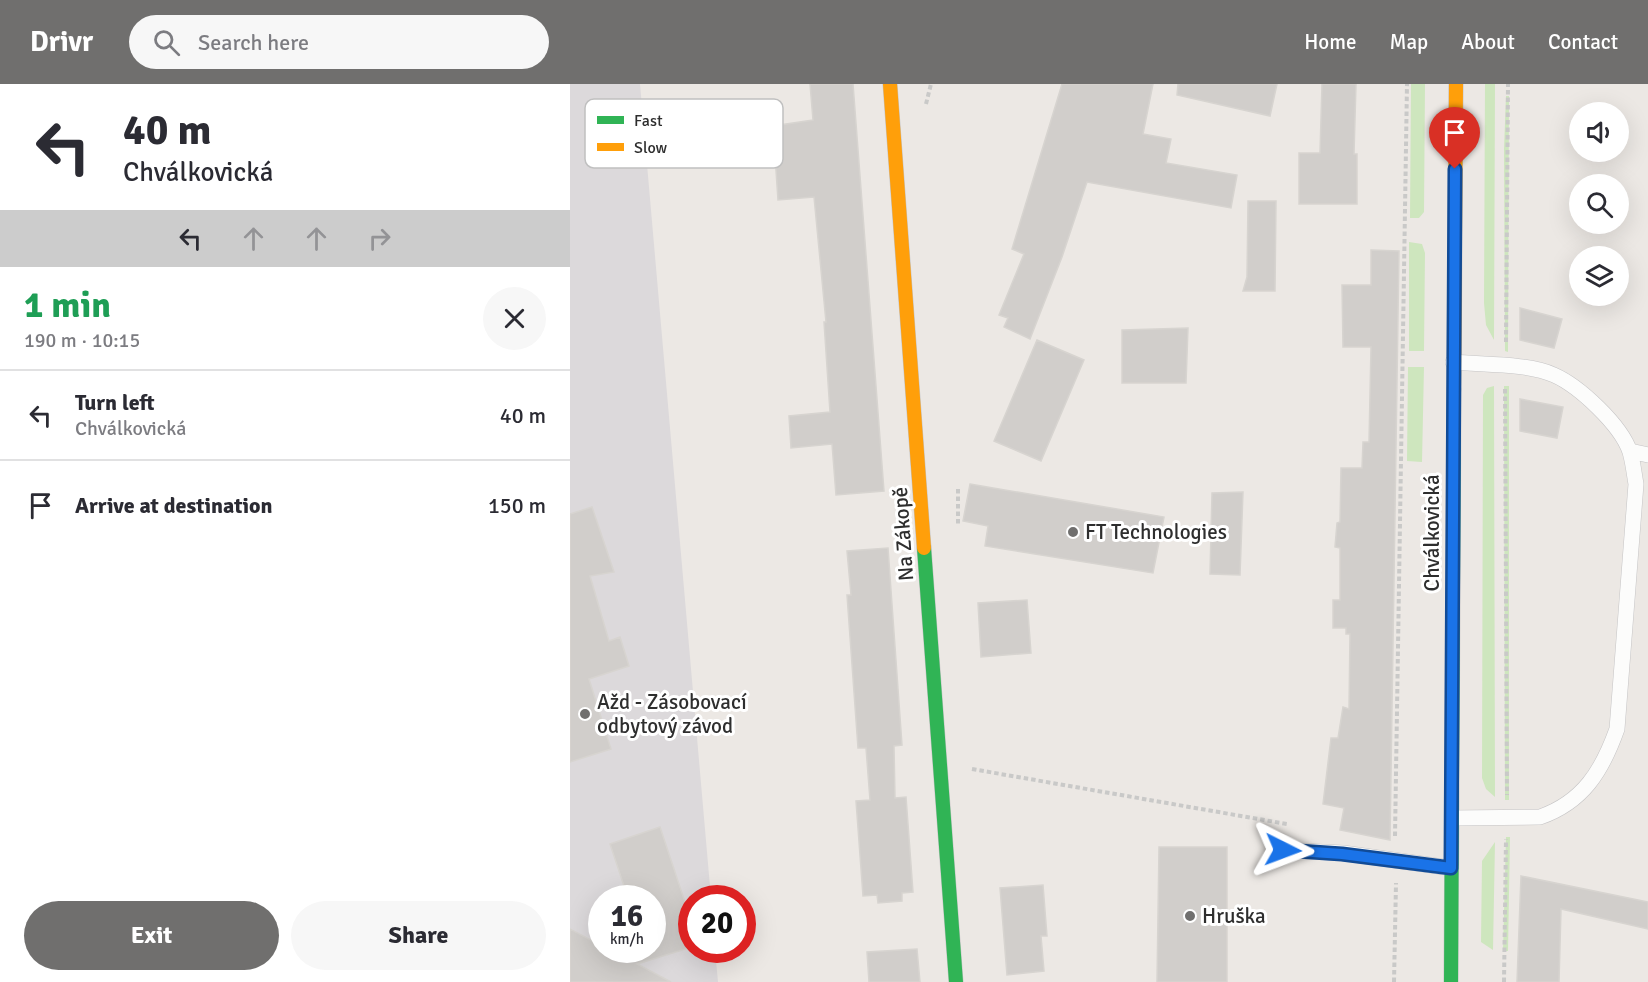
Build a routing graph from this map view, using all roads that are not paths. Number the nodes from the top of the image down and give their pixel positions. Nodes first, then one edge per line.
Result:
1 (890, 84) edge
2 (1456, 84) edge
3 (1453, 362) junction
4 (1630, 451) junction
5 (1648, 455) edge
6 (1452, 818) junction
7 (1283, 850) dead end
8 (1451, 868) junction
9 (956, 982) edge
10 (1451, 982) edge

1 - 9 main road, Na Zákopě
2 - 3 main road, Chválkovická
3 - 4 lane
3 - 6 main road, Chválkovická
4 - 5 lane
4 - 6 lane
6 - 8 main road, Chválkovická
7 - 8 lane
8 - 10 main road, Chválkovická

